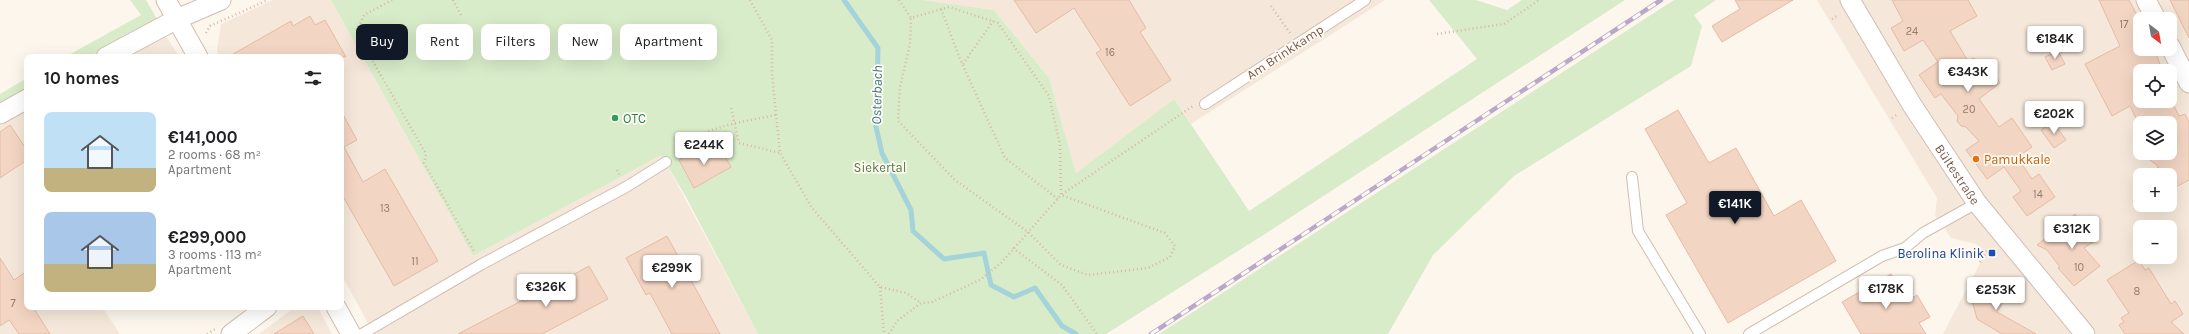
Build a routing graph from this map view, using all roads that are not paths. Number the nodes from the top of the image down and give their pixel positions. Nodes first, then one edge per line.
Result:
1 (166, 0) edge
2 (220, 0) edge
3 (1365, 0) edge
4 (1850, 0) edge
5 (2146, 0) edge
6 (2152, 12) edge
7 (177, 19) junction
8 (112, 54) edge
9 (196, 54) edge
10 (2175, 56) edge
11 (2189, 83) edge
12 (24, 102) edge
13 (1201, 104) road end
14 (0, 114) edge
15 (666, 162) road end
16 (1632, 177) dead end
17 (1977, 203) junction
18 (263, 310) edge
19 (338, 310) edge
20 (231, 334) edge
21 (351, 334) edge
22 (362, 334) edge
23 (1700, 334) edge
24 (1749, 334) edge
25 (2085, 334) edge

1 - 7 street
2 - 7 street
3 - 13 lane, Am Brinkkamp
4 - 17 street, Bültestraße
5 - 6 street
7 - 8 street
7 - 9 street
10 - 11 street
12 - 14 street
15 - 22 lane
16 - 23 lane
17 - 24 lane
17 - 25 street, Bültestraße
18 - 20 street
19 - 21 street

